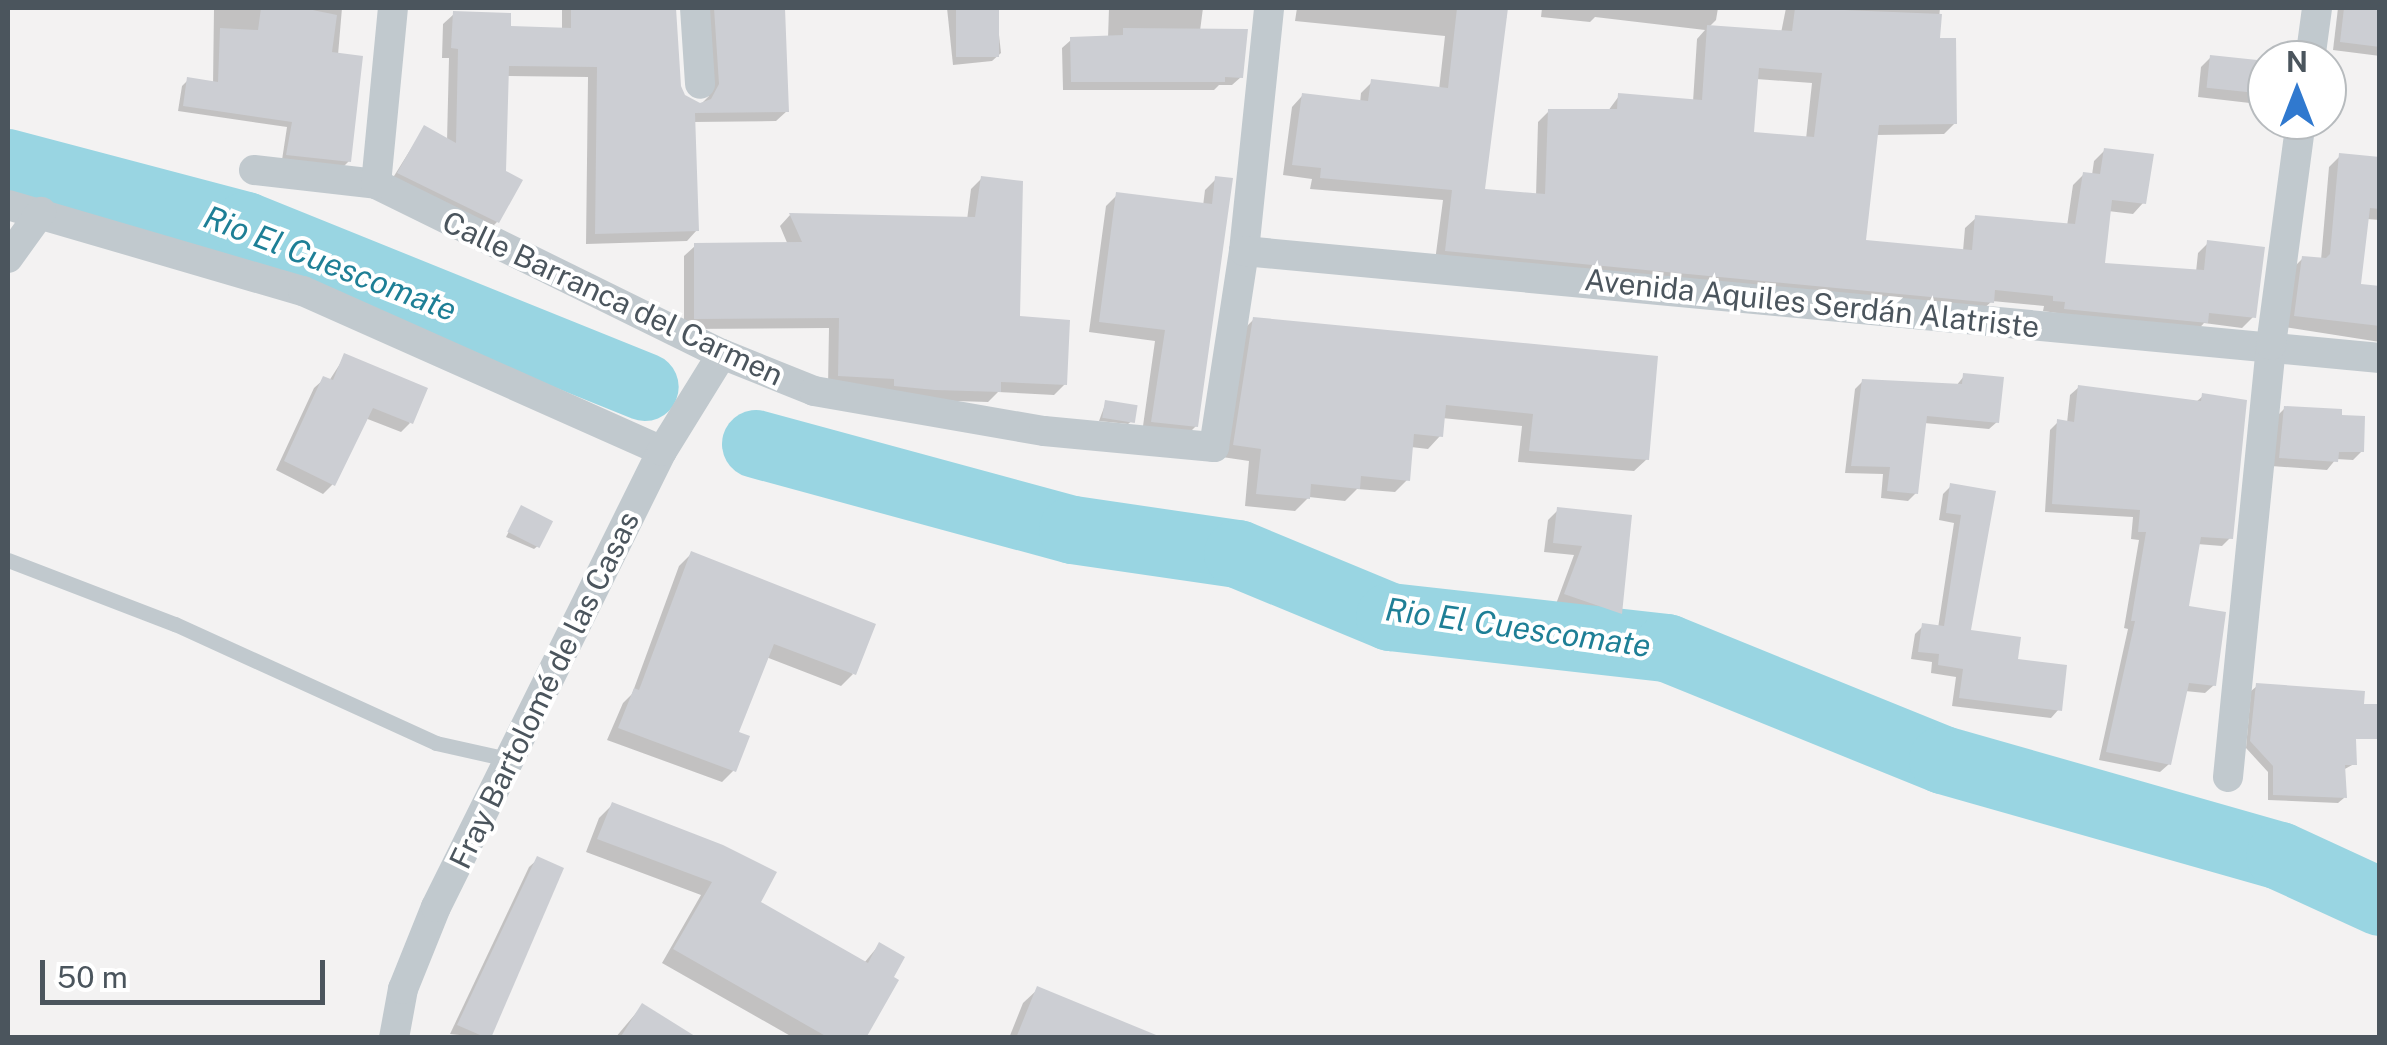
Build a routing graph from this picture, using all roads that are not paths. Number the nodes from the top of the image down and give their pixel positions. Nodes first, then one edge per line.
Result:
1 (394, 8) edge
2 (695, 8) edge
3 (1269, 8) edge
4 (2317, 8) edge
5 (2313, 40) edge
6 (700, 84) dead end
7 (2299, 140) edge
8 (254, 170) dead end
9 (376, 184) junction
10 (8, 204) edge
11 (40, 212) junction
12 (1244, 251) junction
13 (8, 258) edge
14 (2271, 345) junction
15 (2380, 358) edge
16 (716, 364) junction
17 (668, 441) junction
18 (8, 560) edge
19 (512, 760) junction
20 (2228, 776) dead end
21 (394, 1038) edge

1 - 9 street
2 - 6 street
3 - 12 street
4 - 5 street
7 - 14 street
8 - 9 street, Calle Barranca del Carmen
9 - 16 street, Calle Barranca del Carmen
10 - 11 street
11 - 13 street
11 - 17 street
12 - 14 street, Avenida Aquiles Serdán Alatriste
12 - 16 street, Calle Barranca del Carmen
14 - 15 street, Avenida Aquiles Serdán Alatriste
14 - 20 street
16 - 17 street, Fray Bartolomé de las Casas
17 - 19 street, Fray Bartolomé de las Casas
18 - 19 lane
19 - 21 street, Fray Bartolomé de las Casas

